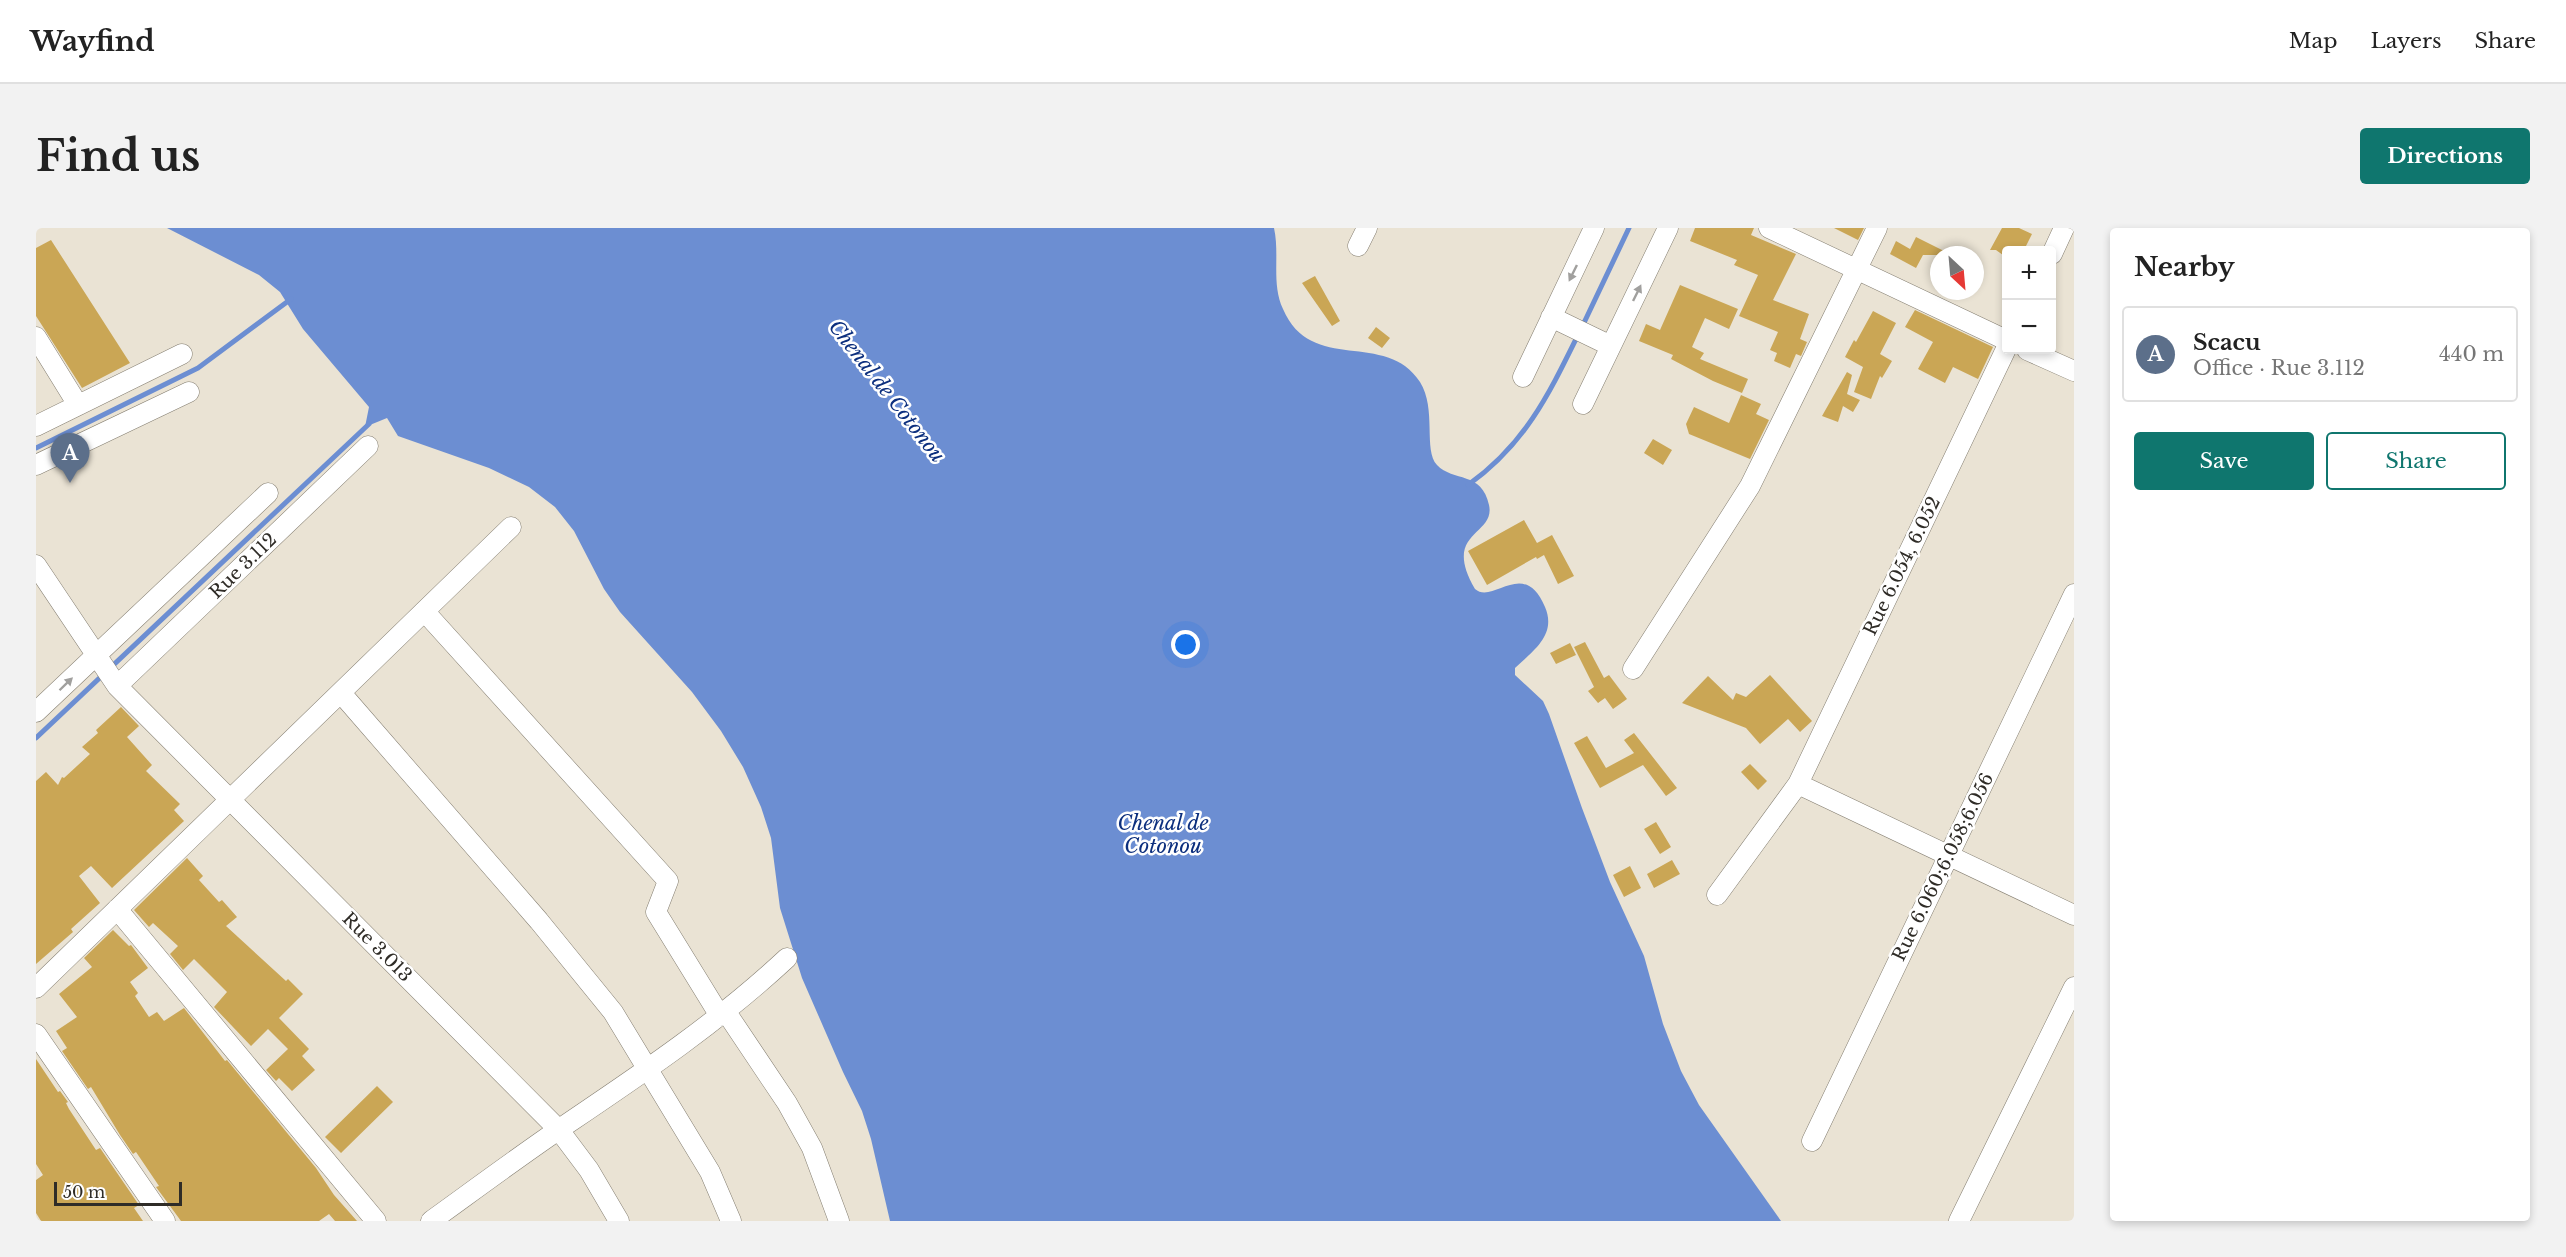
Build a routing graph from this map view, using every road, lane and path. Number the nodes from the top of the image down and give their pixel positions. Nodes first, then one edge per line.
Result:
1 (1367, 228) edge
2 (1594, 228) edge
3 (1668, 228) edge
4 (1769, 228) edge
5 (1877, 228) edge
6 (2064, 228) edge
7 (1358, 246) dead end
8 (2056, 246) edge
9 (1858, 270) junction
10 (1558, 321) junction
11 (36, 337) edge
12 (2002, 338) edge
13 (1611, 346) junction
14 (182, 354) dead end
15 (2005, 354) edge
16 (2036, 354) edge
17 (2074, 371) edge
18 (1523, 376) dead end
19 (189, 392) dead end
20 (1583, 404) dead end
21 (78, 405) junction
22 (36, 426) edge
23 (368, 446) dead end
24 (36, 465) edge
25 (268, 493) dead end
26 (511, 527) dead end
27 (36, 565) edge
28 (2074, 594) edge
29 (425, 612) junction
30 (96, 655) junction
31 (1633, 669) dead end
32 (117, 686) junction
33 (341, 693) junction
34 (36, 712) edge
35 (1798, 784) junction
36 (230, 799) junction
37 (1948, 856) junction
38 (1717, 895) dead end
39 (117, 909) junction
40 (2074, 915) edge
41 (787, 958) dead end
42 (2074, 987) edge
43 (36, 988) edge
44 (723, 1014) junction
45 (36, 1034) edge
46 (649, 1070) junction
47 (559, 1130) junction
48 (1812, 1141) dead end
49 (165, 1221) edge
50 (376, 1221) edge
51 (431, 1221) edge
52 (619, 1221) edge
53 (731, 1221) edge
54 (839, 1221) edge
55 (1959, 1221) edge

1 - 7 street
2 -> 10 street
13 -> 3 street
4 - 9 street
5 - 9 street
6 - 8 street
9 - 12 street
9 - 31 street
10 - 13 street
10 - 18 street
11 - 21 street
13 - 20 street
14 - 21 street
15 - 35 street, Rue 6.054, 6.052
16 - 17 street
19 - 24 street
21 - 22 street
23 - 32 street, Rue 3.112
25 - 30 street, Rue 3.112
26 - 29 street
27 - 30 street, Rue 3.013
28 - 37 street, Rue 6.060;6.058;6.056
29 - 33 street
29 - 44 street
30 - 32 street, Rue 3.013
34 -> 30 street, Rue 3.112
32 - 36 street, Rue 3.013
33 - 36 street
33 - 46 street
35 - 37 street
35 - 38 street, Rue 6.054, 6.052
36 - 39 street
36 - 47 street, Rue 3.013
37 - 40 street
37 - 48 street, Rue 6.060;6.058;6.056
39 - 43 street
39 - 50 street
41 - 44 street
42 - 55 street
44 - 46 street
44 - 54 street
45 - 49 street
46 - 47 street
46 - 53 street
47 - 51 street
47 - 52 street, Rue 3.013

